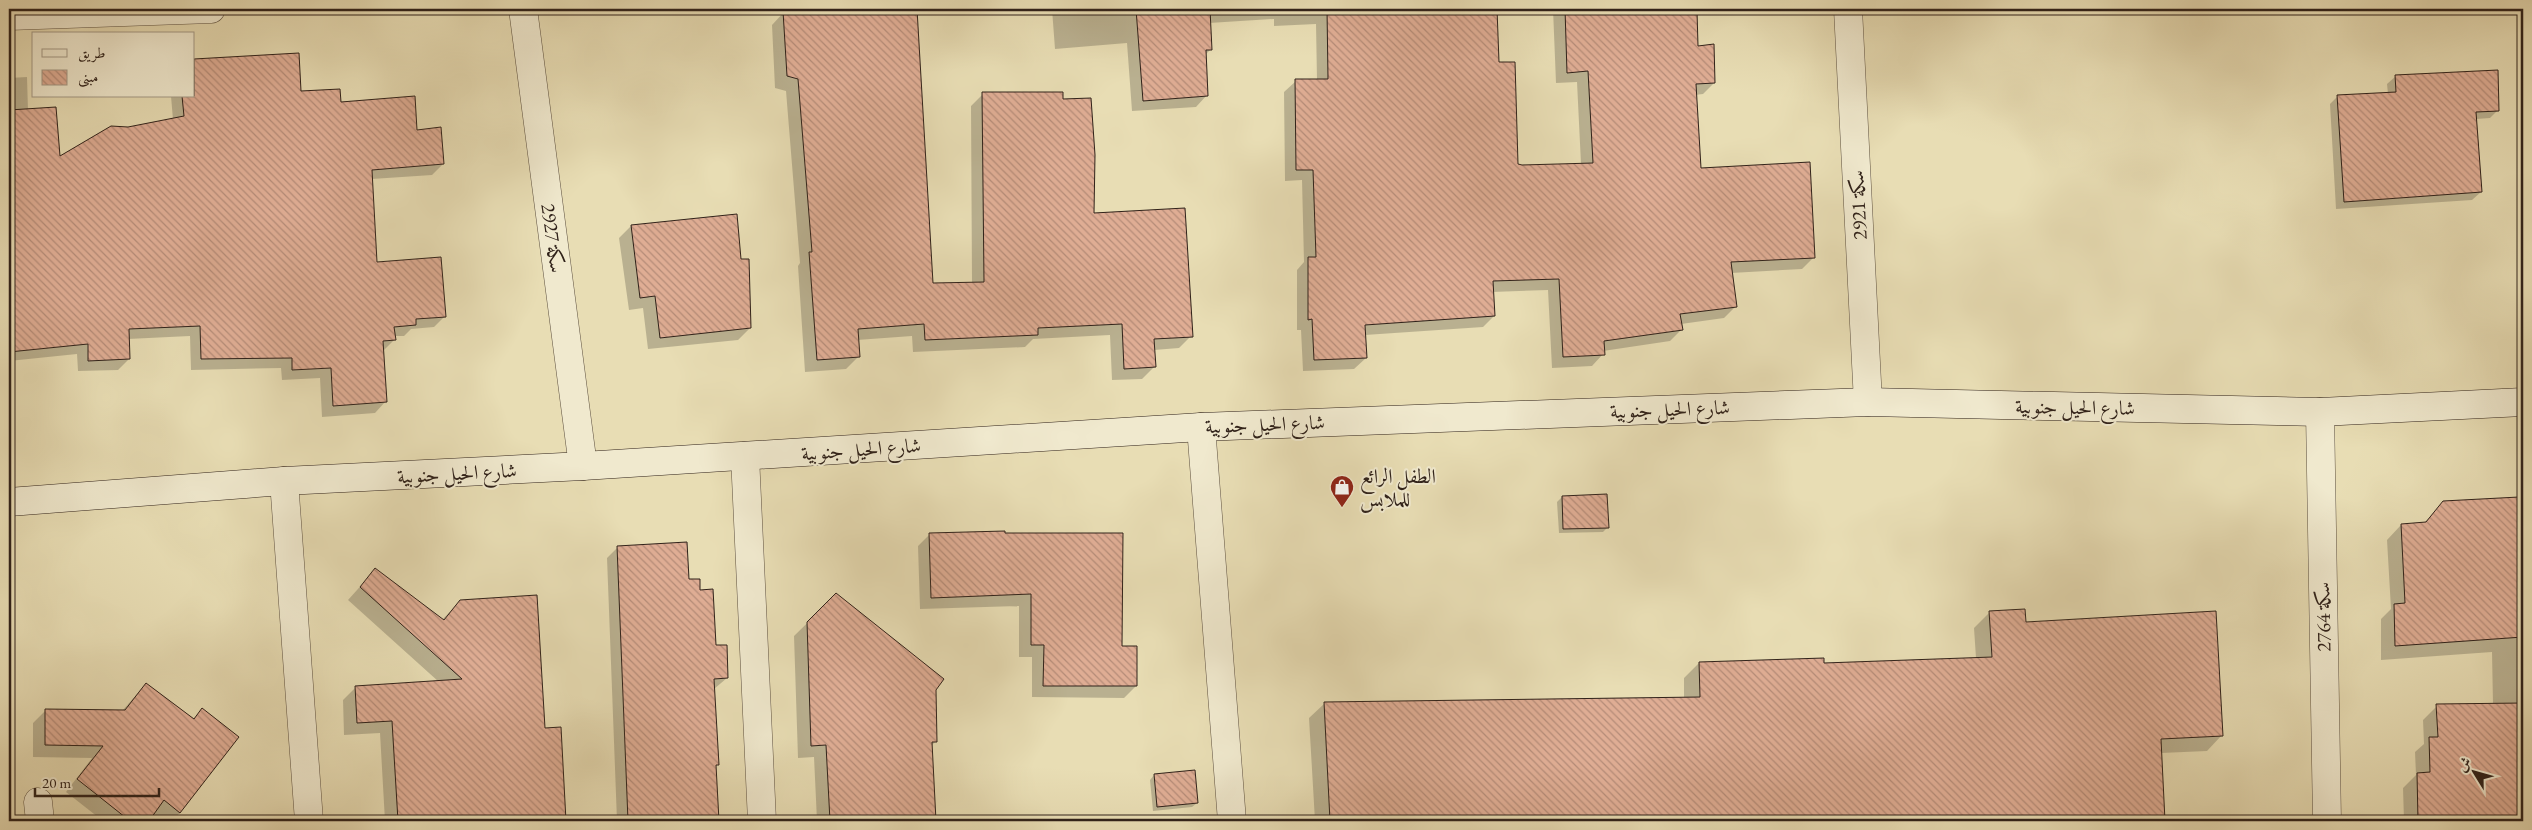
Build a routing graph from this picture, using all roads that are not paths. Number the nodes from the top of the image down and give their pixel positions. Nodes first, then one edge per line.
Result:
1 (211, 9) edge
2 (523, 9) edge
3 (1848, 9) edge
4 (9, 16) edge
5 (1868, 402) junction
6 (2523, 402) edge
7 (2320, 412) junction
8 (1201, 427) junction
9 (745, 456) junction
10 (583, 466) junction
11 (284, 481) junction
12 (9, 502) edge
13 (309, 821) edge
14 (762, 821) edge
15 (1232, 821) edge
16 (2327, 821) edge

1 - 4 street
2 - 10 street, سكة 2927
3 - 5 street, سكة 2921
5 - 7 street, شارع الحيل جنوبية
5 - 8 street, شارع الحيل جنوبية
6 - 7 street, شارع الحيل جنوبية
7 - 16 street, سكة 2764
8 - 9 street, شارع الحيل جنوبية
8 - 15 street
9 - 10 street, شارع الحيل جنوبية
9 - 14 street
10 - 11 street, شارع الحيل جنوبية
11 - 12 street, شارع الحيل جنوبية
11 - 13 street

